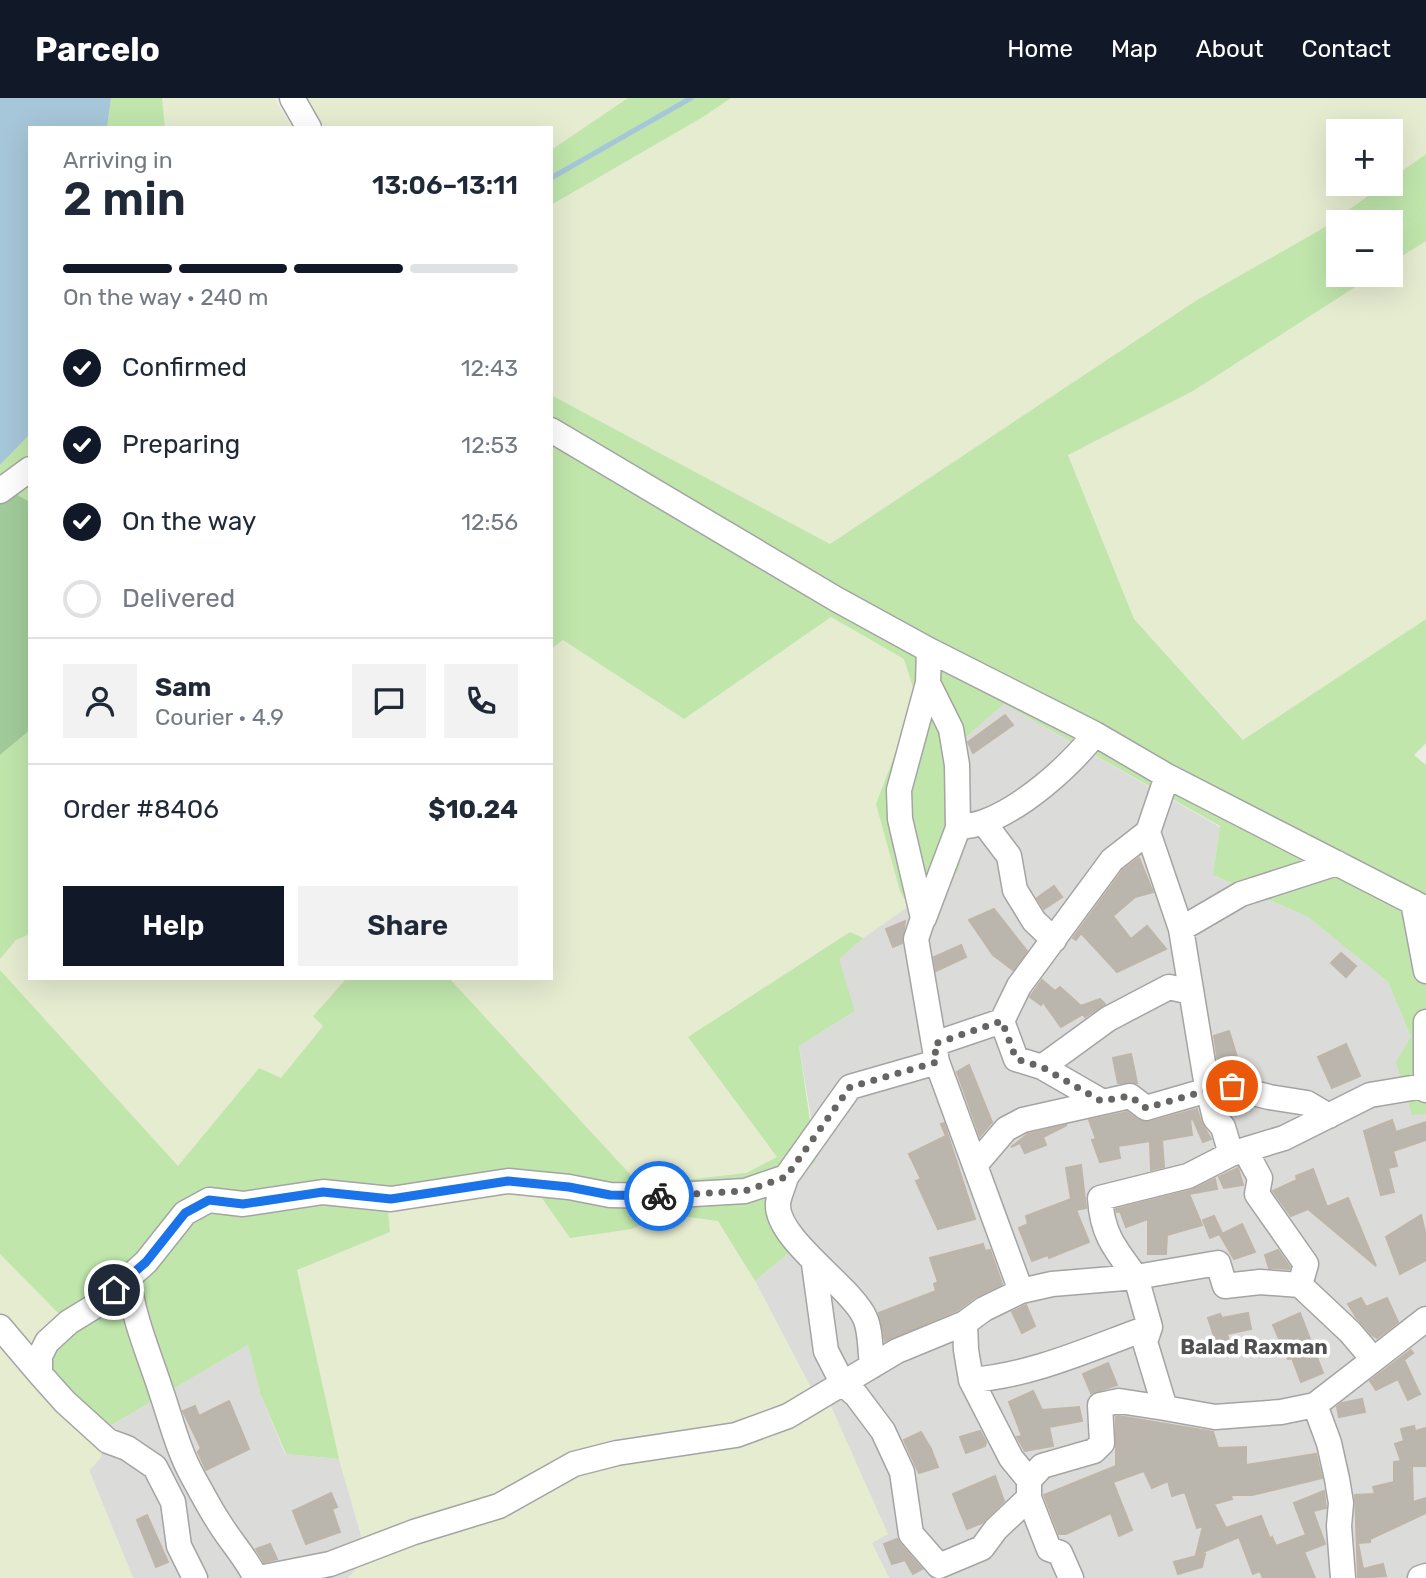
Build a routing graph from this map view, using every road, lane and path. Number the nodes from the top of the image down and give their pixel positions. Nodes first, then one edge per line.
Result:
1 (292, 98) edge
2 (308, 126) edge
3 (553, 431) edge
4 (28, 470) edge
5 (0, 491) edge
6 (929, 650) junction
7 (928, 683) junction
8 (1095, 734) junction
9 (1167, 776) junction
10 (984, 822) junction
11 (958, 828) junction
12 (1148, 832) junction
13 (1337, 863) junction
14 (1420, 905) edge
15 (923, 918) junction
16 (1181, 929) junction
17 (1054, 940) junction
18 (1426, 971) edge
19 (1191, 992) junction
20 (1002, 1021) junction
21 (1426, 1022) edge
22 (936, 1053) junction
23 (1042, 1067) junction
24 (1207, 1085) junction
25 (1425, 1088) edge
26 (1101, 1101) junction
27 (1329, 1116) junction
28 (1238, 1152) junction
29 (976, 1164) junction
30 (786, 1177) junction
31 (745, 1191) junction
32 (781, 1219) junction
33 (814, 1264) junction
34 (1136, 1277) junction
35 (128, 1278) junction
36 (1300, 1285) junction
37 (1021, 1291) junction
38 (1426, 1319) edge
39 (965, 1322) junction
40 (0, 1327) edge
41 (1150, 1327) junction
42 (1373, 1359) junction
43 (872, 1366) junction
44 (40, 1374) junction
45 (971, 1380) junction
46 (843, 1384) junction
47 (1315, 1405) junction
48 (1165, 1408) junction
49 (1029, 1489) junction
50 (1426, 1576) edge
51 (195, 1578) edge
52 (258, 1578) edge
53 (1071, 1578) edge
54 (1343, 1578) edge
55 (1420, 1578) edge

1 - 2 street
3 - 6 street
4 - 5 street
6 - 7 street
6 - 8 street
7 - 11 street
7 - 15 street
8 - 9 street
8 - 10 street
9 - 12 street
9 - 13 street
10 - 11 street
10 - 17 street
11 - 15 street
12 - 16 street
12 - 17 street
13 - 14 street
13 - 16 street
14 - 18 street
15 - 22 street
16 - 19 street
17 - 20 street
19 - 23 street
19 - 24 street
20 - 22 street
20 - 23 street
21 - 25 street
22 - 29 street
22 - 30 street
23 - 26 street
24 - 26 street
24 - 27 street
24 - 28 street
25 - 27 street
26 - 29 street
27 - 28 street
28 - 34 street
28 - 36 street
29 - 37 street
30 - 31 street
30 - 32 street
31 - 32 street
31 - 35 street
32 - 33 street
33 - 43 street
33 - 46 street
34 - 36 street
34 - 37 street
34 - 41 street
35 - 44 street
35 - 52 street
36 - 42 street
37 - 39 street
38 - 42 street
39 - 43 street
39 - 45 street
40 - 44 street
41 - 45 street
41 - 48 street
42 - 47 street
43 - 46 street
44 - 51 street
45 - 49 street
46 - 49 street
46 - 52 street
47 - 48 street
47 - 54 street
48 - 49 street
49 - 53 street
50 - 55 street

